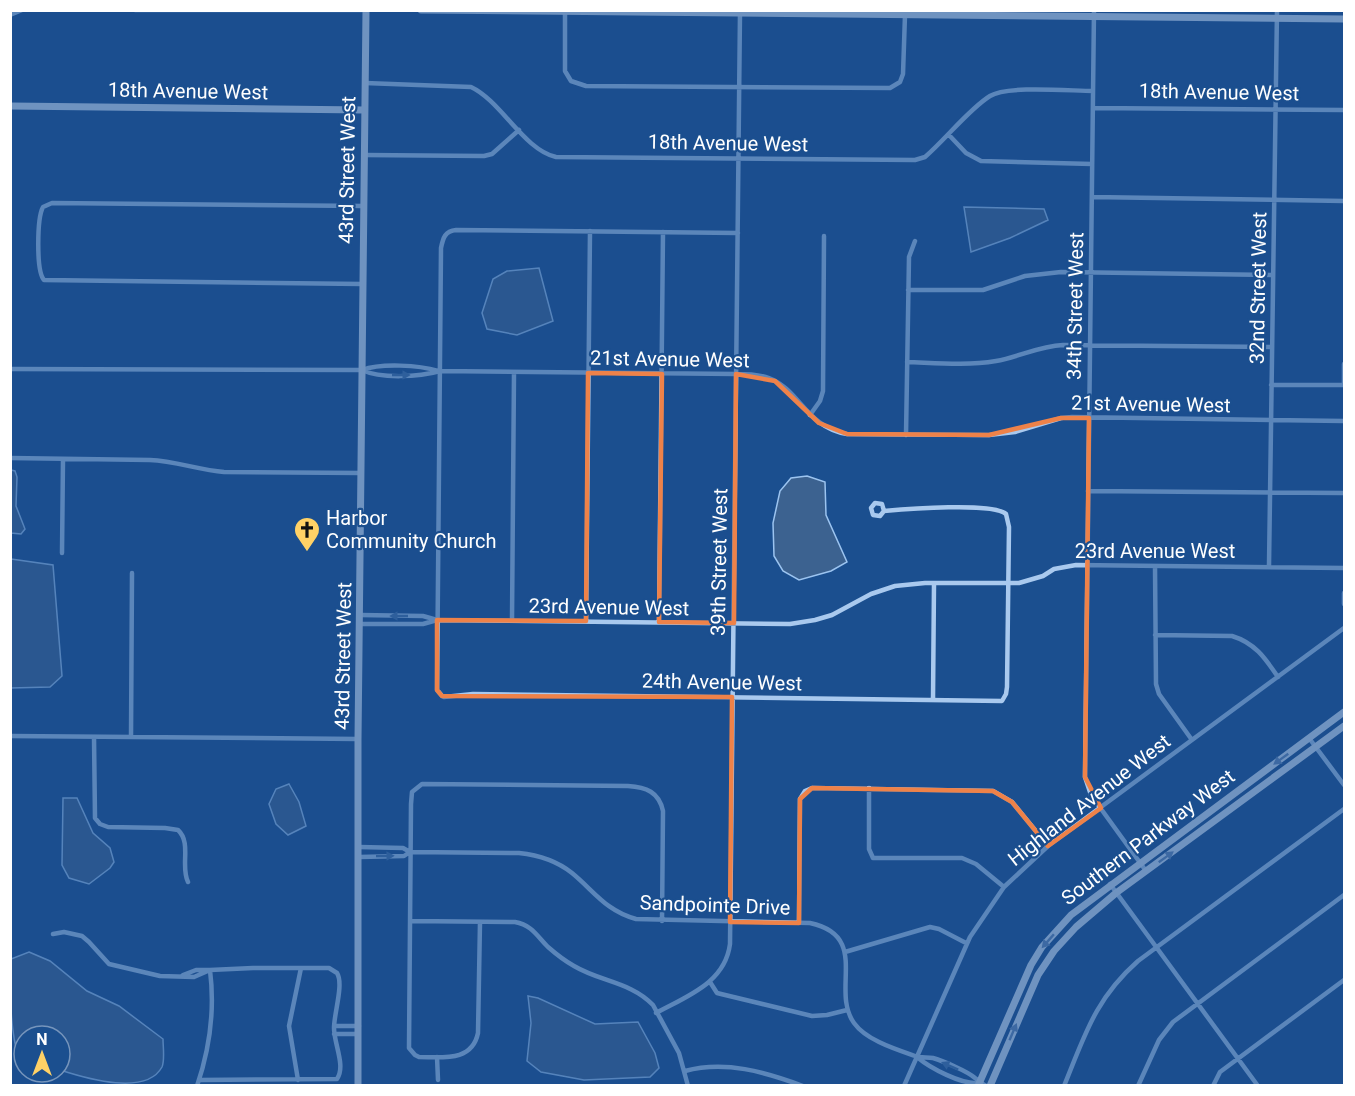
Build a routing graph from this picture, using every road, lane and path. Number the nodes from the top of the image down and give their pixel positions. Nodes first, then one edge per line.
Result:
1 (22, 10) edge
2 (135, 10) edge
3 (365, 10) edge
4 (421, 10) edge
5 (565, 11) edge
6 (740, 12) edge
7 (1094, 14) edge
8 (1277, 14) edge
9 (10, 15) edge
10 (905, 15) junction
11 (1344, 19) edge
12 (365, 83) junction
13 (739, 88) junction
14 (1093, 91) junction
15 (10, 106) edge
16 (1093, 108) junction
17 (1276, 109) junction
18 (364, 110) junction
19 (1344, 110) edge
20 (519, 130) junction
21 (949, 135) junction
22 (364, 155) junction
23 (738, 160) junction
24 (1092, 164) junction
25 (1092, 197) junction
26 (1274, 200) junction
27 (1344, 201) edge
28 (363, 206) junction
29 (590, 231) junction
30 (663, 232) junction
31 (738, 233) junction
32 (824, 236) dead end
33 (915, 241) dead end
34 (1090, 272) junction
35 (1272, 275) junction
36 (362, 284) junction
37 (908, 290) junction
38 (1089, 345) junction
39 (1271, 347) junction
40 (907, 362) junction
41 (1344, 364) edge
42 (10, 369) edge
43 (362, 370) junction
44 (440, 372) junction
45 (514, 372) junction
46 (588, 373) junction
47 (662, 374) junction
48 (736, 374) junction
49 (1271, 385) junction
50 (1344, 385) edge
51 (810, 415) junction
52 (1089, 418) junction
53 (1272, 421) junction
54 (1344, 421) edge
55 (906, 435) junction
56 (10, 459) edge
57 (63, 459) junction
58 (361, 473) junction
59 (1088, 491) junction
60 (1270, 493) junction
61 (1344, 494) edge
62 (884, 511) dead end
63 (62, 553) dead end
64 (1087, 565) junction
65 (1155, 566) junction
66 (1269, 566) junction
67 (1344, 568) edge
68 (132, 573) dead end
69 (934, 583) junction
70 (1008, 584) junction
71 (1344, 593) edge
72 (1344, 604) edge
73 (360, 615) junction
74 (437, 620) junction
75 (512, 621) junction
76 (585, 621) junction
77 (659, 622) junction
78 (734, 623) junction
79 (360, 624) junction
80 (1344, 628) edge
81 (1155, 635) junction
82 (1278, 677) junction
83 (732, 697) junction
84 (933, 699) junction
85 (1344, 712) edge
86 (1344, 726) edge
87 (10, 736) edge
88 (94, 737) junction
89 (131, 738) junction
90 (1309, 738) junction
91 (358, 739) junction
92 (1192, 740) junction
93 (1316, 747) junction
94 (1344, 785) edge
95 (869, 788) junction
96 (1101, 808) junction
97 (1344, 809) edge
98 (1048, 846) junction
99 (359, 847) junction
100 (410, 852) junction
101 (359, 857) junction
102 (1140, 862) junction
103 (1146, 871) junction
104 (188, 882) dead end
105 (1110, 884) junction
106 (1004, 887) junction
107 (1116, 893) junction
108 (1344, 895) edge
109 (410, 921) junction
110 (662, 921) junction
111 (480, 922) junction
112 (730, 922) junction
113 (799, 923) junction
114 (53, 934) dead end
115 (966, 943) junction
116 (1156, 948) junction
117 (845, 952) junction
118 (301, 968) junction
119 (210, 970) junction
120 (1344, 980) edge
121 (710, 982) junction
122 (1197, 1004) junction
123 (847, 1010) junction
124 (657, 1013) junction
125 (334, 1026) junction
126 (358, 1030) junction
127 (334, 1034) junction
128 (437, 1057) junction
129 (917, 1057) junction
130 (1237, 1058) junction
131 (685, 1071) junction
132 (199, 1080) junction
133 (298, 1080) junction
134 (438, 1080) dead end
135 (983, 1085) edge
136 (196, 1086) edge
137 (358, 1086) edge
138 (688, 1086) edge
139 (803, 1086) edge
140 (904, 1086) edge
141 (1064, 1086) edge
142 (1138, 1086) edge
143 (1213, 1086) edge
144 (1258, 1086) edge

1 - 9 street
2 - 3 street
3 - 12 street, 43rd Street West
4 - 5 street
5 - 6 street
5 - 13 street
6 - 10 street
6 - 13 street, 39th Street West
7 - 8 street
7 - 10 street
7 - 14 street, 34th Street West
8 - 11 street
8 - 17 street, 32nd Street West
10 - 13 street
12 - 18 street, 43rd Street West
12 - 20 street, 18th Avenue West
13 - 23 street, 39th Street West
14 - 16 street, 34th Street West
14 - 21 street, 18th Avenue West
15 - 18 street, 18th Avenue West
16 - 17 street, 18th Avenue West
16 - 24 street, 34th Street West
17 - 19 street, 18th Avenue West
17 - 26 street, 32nd Street West
18 - 22 street, 43rd Street West
20 - 22 street
20 - 23 street, 18th Avenue West
21 - 23 street, 18th Avenue West
21 - 24 street
22 - 28 street, 43rd Street West
23 - 31 street, 39th Street West
24 - 25 street, 34th Street West
25 - 26 street
25 - 34 street, 34th Street West
26 - 27 street
26 - 35 street, 32nd Street West
28 - 36 street, 43rd Street West
28 - 36 street
29 - 30 street
29 - 44 street
29 - 46 street
30 - 31 street
30 - 47 street
31 - 48 street, 39th Street West
32 - 51 street
33 - 37 street
34 - 35 street
34 - 37 street
34 - 38 street, 34th Street West
35 - 39 street, 32nd Street West
36 - 43 street, 43rd Street West
37 - 40 street
38 - 39 street
38 - 40 street
38 - 52 street, 34th Street West
39 - 49 street, 32nd Street West
40 - 55 street
41 - 50 street
42 - 43 street, 21st Avenue West
43 - 44 street, 21st Avenue West
43 - 58 street, 43rd Street West
44 - 45 street, 21st Avenue West
44 - 74 street
45 - 46 street, 21st Avenue West
45 - 75 street
46 - 47 street, 21st Avenue West
46 - 76 street
47 - 48 street, 21st Avenue West
47 - 77 street
48 - 51 street, 21st Avenue West
48 - 78 street, 39th Street West
49 - 50 street
49 - 53 street, 32nd Street West
51 - 55 street, 21st Avenue West
52 - 53 street, 21st Avenue West
52 - 55 street, 21st Avenue West
52 - 59 street, 34th Street West
53 - 54 street, 21st Avenue West
53 - 60 street, 32nd Street West
56 - 57 street
57 - 58 street
57 - 63 street
58 - 73 street, 43rd Street West
59 - 60 street
59 - 64 street, 34th Street West
60 - 61 street
60 - 66 street, 32nd Street West
62 - 70 street
64 - 65 street, 23rd Avenue West
64 - 70 street, 23rd Avenue West
64 - 96 street, 34th Street West
65 - 66 street, 23rd Avenue West
65 - 81 street
66 - 67 street, 23rd Avenue West
68 - 89 street
69 - 70 street, 23rd Avenue West
69 - 78 street, 23rd Avenue West
69 - 84 street
70 - 84 street, 24th Avenue West
71 - 72 street
74 -> 73 street, 23rd Avenue West
73 - 79 street, 43rd Street West
74 - 75 street, 23rd Avenue West
74 - 79 street, 23rd Avenue West
74 - 83 street, 24th Avenue West
75 - 76 street, 23rd Avenue West
76 - 77 street, 23rd Avenue West
77 - 78 street, 23rd Avenue West
78 - 83 street, 39th Street West
79 - 91 street, 43rd Street West
80 - 82 street, Highland Avenue West
81 - 82 street
81 - 92 street
82 - 92 street, Highland Avenue West
83 - 84 street, 24th Avenue West
83 - 112 street, 39th Street West
85 - 90 street, Southern Parkway West
86 - 93 street, Southern Parkway West
87 - 88 street
88 - 89 street
88 - 104 street
89 - 91 street
90 - 93 street
90 -> 102 street, Southern Parkway West
91 - 99 street, 43rd Street West
92 - 96 street, Highland Avenue West
93 - 94 street
103 -> 93 street, Southern Parkway West
95 - 98 street
95 - 106 street
95 - 113 street
96 - 98 street, Highland Avenue West
96 - 102 street, 34th Street West
97 - 116 street
98 - 106 street, Highland Avenue West
99 - 100 street, Sandpointe Drive
99 - 101 street, 43rd Street West
101 -> 100 street, Sandpointe Drive
100 - 109 street
100 - 110 street, Sandpointe Drive
100 - 110 street
101 - 126 street, 43rd Street West
102 - 103 street, 34th Street West
102 - 105 street, Southern Parkway West
103 - 107 street, Southern Parkway West
105 - 107 street
105 -> 135 street, Southern Parkway West
106 - 115 street, Highland Avenue West
107 - 116 street
135 -> 107 street, Southern Parkway West
108 - 122 street
109 - 111 street
109 - 128 street
110 - 112 street, Sandpointe Drive
111 - 124 street
111 - 128 street
112 - 113 street, Sandpointe Drive
112 - 121 street, 39th Street West
113 - 117 street, Sandpointe Drive
114 - 119 street
115 - 117 street
115 - 129 street, Highland Avenue West
116 - 122 street
116 - 141 street
117 - 123 street
118 - 119 street
118 - 125 street
118 - 133 street
119 - 132 street
120 - 130 street
121 - 123 street
121 - 124 street, 39th Street West
122 - 130 street
122 - 142 street
123 - 129 street
124 - 131 street
125 - 126 street
125 - 127 street
126 - 127 street
126 - 137 street, 43rd Street West
127 - 133 street
128 - 134 street
129 - 135 street
135 -> 129 street
129 - 140 street, Highland Avenue West
130 - 143 street
130 - 144 street
131 - 138 street
131 - 139 street
132 - 133 street
132 - 136 street

